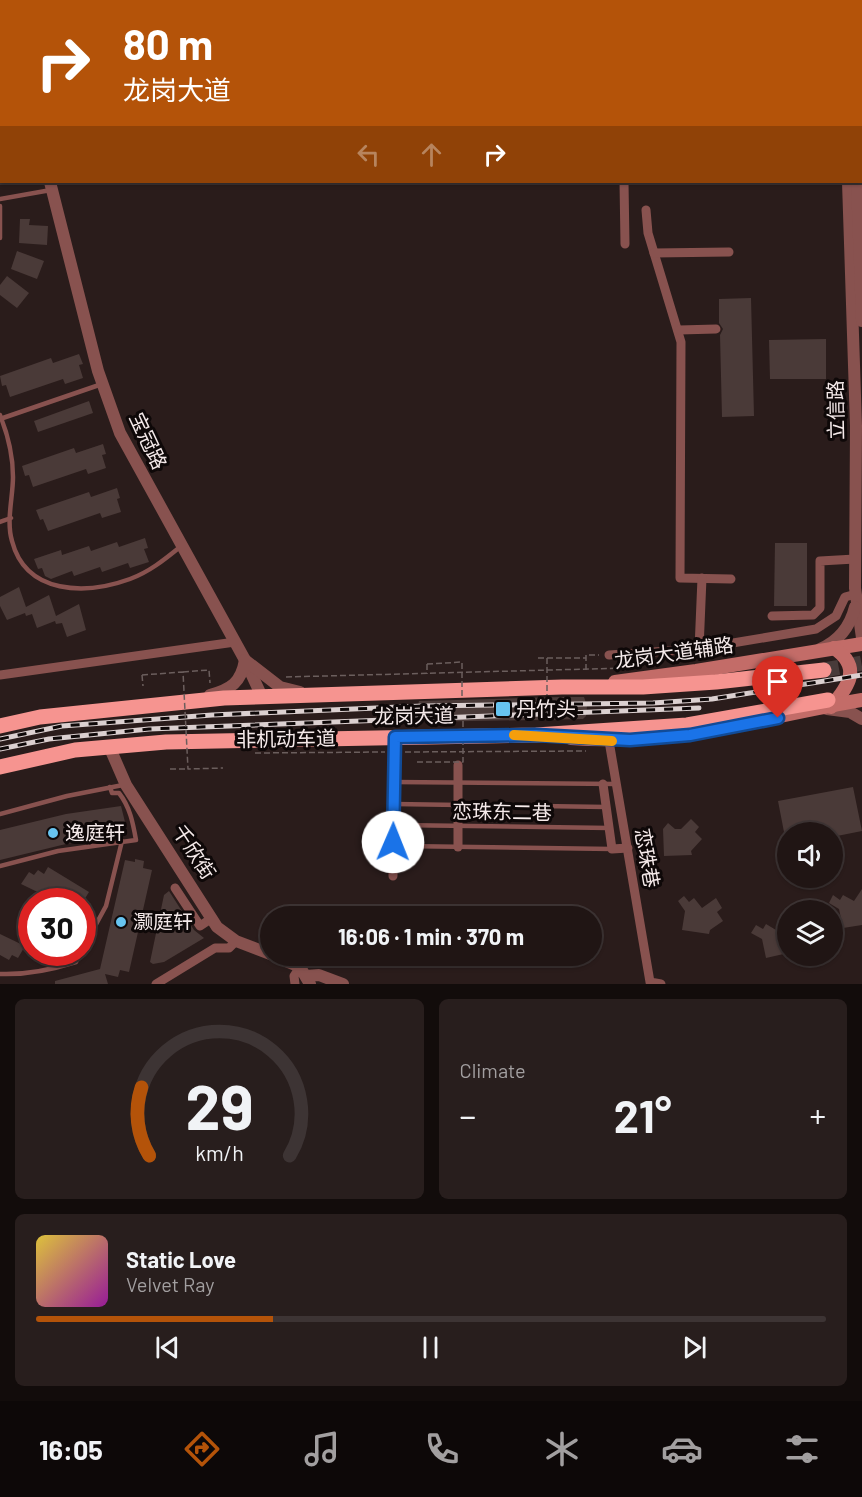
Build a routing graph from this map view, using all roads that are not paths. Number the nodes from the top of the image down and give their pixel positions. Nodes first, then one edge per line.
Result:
1 (624, 183) edge
2 (848, 183) edge
3 (857, 183) edge
4 (51, 186) edge
5 (0, 199) edge
6 (0, 206) edge
7 (646, 210) dead end
8 (855, 236) junction
9 (0, 238) edge
10 (625, 244) dead end
11 (729, 252) dead end
12 (654, 253) junction
13 (862, 321) edge
14 (716, 329) dead end
15 (679, 330) junction
16 (103, 384) junction
17 (1, 418) edge
18 (859, 426) edge
19 (11, 518) junction
20 (0, 522) edge
21 (182, 545) junction
22 (855, 559) junction
23 (702, 578) junction
24 (731, 579) dead end
25 (856, 597) junction
26 (772, 616) dead end
27 (862, 638) edge
28 (235, 642) junction
29 (862, 644) edge
30 (834, 648) junction
31 (699, 649) junction
32 (809, 652) junction
33 (609, 655) road end
34 (245, 660) junction
35 (824, 670) tunnel mouth
36 (0, 675) edge
37 (562, 687) junction
38 (328, 695) junction
39 (262, 697) junction
40 (862, 700) edge
41 (189, 701) junction
42 (827, 706) junction
43 (862, 719) edge
44 (0, 726) edge
45 (536, 735) junction
46 (609, 741) junction
47 (395, 745) junction
48 (109, 746) junction
49 (458, 765) dead end
50 (0, 766) edge
51 (394, 782) junction
52 (459, 783) junction
53 (603, 784) junction
54 (616, 784) junction
55 (126, 785) junction
56 (110, 788) junction
57 (394, 804) junction
58 (459, 805) junction
59 (606, 807) junction
60 (0, 814) edge
61 (394, 825) junction
62 (459, 826) junction
63 (609, 828) junction
64 (122, 841) junction
65 (402, 846) dead end
66 (459, 847) junction
67 (628, 848) junction
68 (612, 849) junction
69 (0, 866) edge
70 (393, 876) dead end
71 (175, 888) dead end
72 (212, 918) junction
73 (96, 925) edge
74 (236, 941) junction
75 (260, 950) edge
76 (63, 966) edge
77 (290, 966) edge
78 (0, 974) edge
79 (305, 976) edge
80 (156, 984) edge
81 (295, 984) edge
82 (343, 984) edge
83 (661, 984) edge

1 - 10 street
2 - 8 street, 立信路
3 - 8 street, 立信路
4 - 5 lane
4 - 16 street, 宝冠路
6 - 9 lane
7 - 12 street
8 - 13 street, 立信路
8 - 18 street, 立信路
11 - 12 street
12 - 15 street
14 - 15 street
15 - 23 street
16 - 17 lane
16 - 21 street, 宝冠路
17 - 19 lane
18 - 22 street, 立信路
19 - 20 lane
19 - 21 lane
21 - 28 street, 宝冠路
22 - 25 street, 立信路
22 - 26 street
23 - 24 street
23 - 31 street
25 - 27 street, 立信路
25 - 31 street
25 - 32 street
28 - 34 street, 宝冠路
28 - 36 street
29 - 30 main road, 龙岗大道辅路
30 - 32 main road, 龙岗大道辅路
30 - 42 main road
31 - 33 street
32 - 37 main road, 龙岗大道辅路
34 - 38 street
34 - 39 street, 宝冠路
34 - 41 street
35 - 37 highway, 龙岗大道
37 - 38 highway, 龙岗大道
38 - 39 highway, 龙岗大道
39 - 41 highway, 龙岗大道
40 - 42 main road
41 - 44 highway, 龙岗大道
42 - 43 street
42 - 45 highway, 龙岗大道
42 - 46 main road
45 - 46 main road
45 - 47 highway, 龙岗大道
46 - 54 street, 恋珠巷
47 - 48 highway, 龙岗大道
47 - 51 street
48 - 50 highway, 龙岗大道
48 - 55 street, 千欣街
49 - 52 street
51 - 52 lane
51 - 57 street
52 - 53 lane
52 - 58 street
53 - 54 lane
53 - 59 street
54 - 67 street, 恋珠巷
55 - 56 lane
55 - 72 street, 千欣街
56 - 60 lane
56 - 64 lane
57 - 58 lane
57 - 61 street
58 - 59 lane
58 - 62 street
59 - 63 street
61 - 62 lane, 恋珠东二巷
61 - 70 street
62 - 63 lane, 恋珠东二巷
62 - 66 street
63 - 68 street
64 - 69 lane
64 - 73 lane
65 - 66 lane
66 - 68 lane
67 - 68 street
67 - 83 street, 恋珠巷
71 - 72 street
72 - 74 street, 千欣街
74 - 75 street, 千欣街
74 - 80 street
76 - 78 lane
77 - 79 street
79 - 81 street
79 - 82 street

